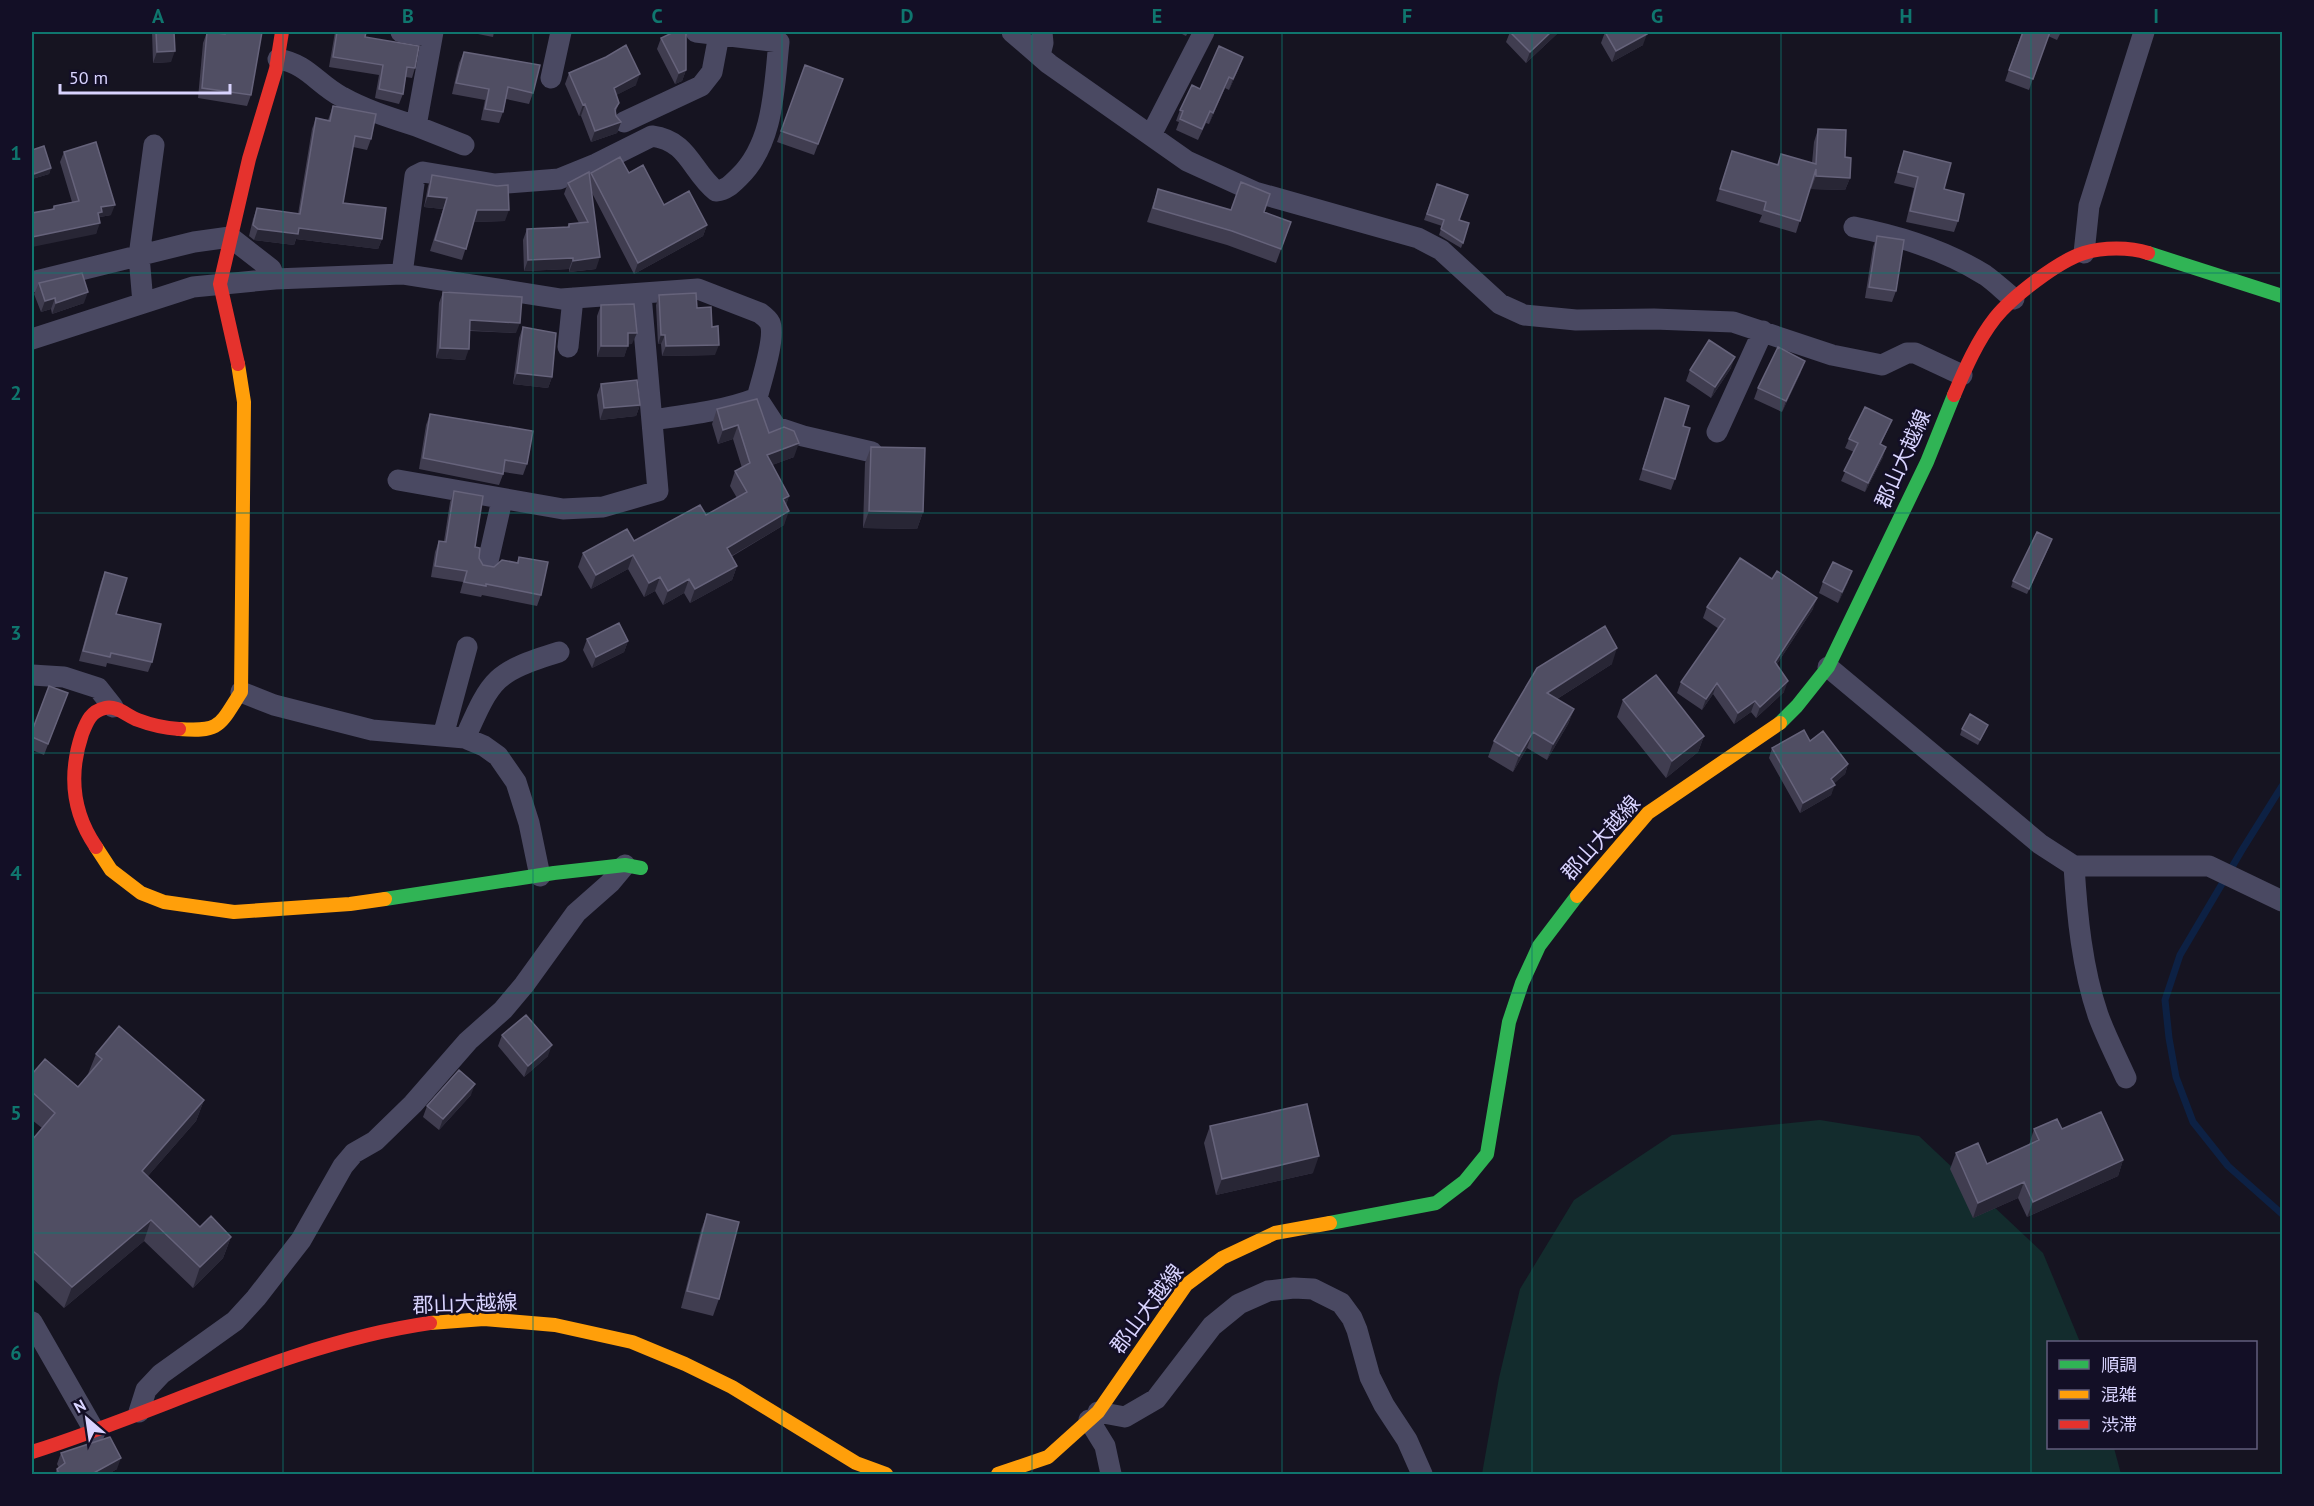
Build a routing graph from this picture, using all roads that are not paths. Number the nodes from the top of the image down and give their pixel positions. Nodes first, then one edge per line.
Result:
1 (282, 32) edge
2 (401, 32) edge
3 (561, 32) edge
4 (696, 32) edge
5 (1012, 32) edge
6 (1042, 32) edge
7 (1204, 32) edge
8 (2144, 32) edge
9 (433, 34) edge
10 (719, 35) junction
11 (1040, 55) junction
12 (278, 59) junction
13 (551, 78) dead end
14 (624, 122) dead end
15 (416, 126) junction
16 (1151, 135) junction
17 (154, 145) dead end
18 (464, 145) dead end
19 (1854, 227) dead end
20 (230, 237) junction
21 (2084, 253) junction
22 (139, 256) junction
23 (402, 274) junction
24 (275, 279) junction
25 (32, 282) edge
26 (220, 284) junction
27 (641, 295) junction
28 (2283, 296) edge
29 (573, 298) junction
30 (2014, 299) junction
31 (143, 303) junction
32 (1763, 331) junction
33 (32, 339) edge
34 (568, 346) dead end
35 (1962, 375) junction
36 (757, 398) junction
37 (652, 420) junction
38 (1717, 432) dead end
39 (872, 452) edge
40 (398, 480) dead end
41 (502, 500) junction
42 (487, 566) edge
43 (467, 647) dead end
44 (559, 652) dead end
45 (1828, 667) junction
46 (32, 675) edge
47 (241, 692) junction
48 (113, 707) junction
49 (443, 736) junction
50 (465, 738) junction
51 (2074, 866) junction
52 (633, 867) joint
53 (540, 876) junction
54 (2283, 902) edge
55 (2126, 1078) dead end
56 (32, 1322) edge
57 (139, 1412) junction
58 (1094, 1416) junction
59 (95, 1432) junction
60 (32, 1452) edge
61 (886, 1474) edge
62 (998, 1474) edge
63 (1111, 1474) edge
64 (1422, 1474) edge

1 - 12 main road
2 - 9 street
3 - 13 street
4 - 10 street
5 - 11 street
6 - 11 street
7 - 16 street
8 - 21 street
9 - 15 street
10 - 14 street
10 - 23 street
11 - 16 street
12 - 15 street
12 - 20 main road
15 - 18 street
16 - 32 street
17 - 22 street
19 - 30 street
20 - 22 street
20 - 24 street
20 - 26 main road
21 - 28 main road, 郡山大越線
21 - 30 main road, 郡山大越線
22 - 25 street
22 - 31 street
23 - 24 street
23 - 29 street
24 - 26 street
26 - 31 street
26 - 47 main road
27 - 29 street
27 - 36 street
27 - 37 street
29 - 34 street
30 - 35 main road, 郡山大越線
31 - 33 street
32 - 35 street
32 - 38 street
35 - 45 main road, 郡山大越線
36 - 37 street
36 - 39 street
37 - 41 street
40 - 41 street
41 - 42 street
43 - 49 street
44 - 50 street
45 - 51 street
45 - 58 main road, 郡山大越線
46 - 48 street
47 - 48 main road
47 - 49 street
48 - 53 main road
49 - 50 street
50 - 53 street
51 - 54 street
51 - 55 street
52 - 53 main road
52 - 57 street
56 - 59 street
57 - 59 main road, 郡山大越線
57 - 61 main road, 郡山大越線
58 - 62 main road, 郡山大越線
58 - 63 street
58 - 64 street
59 - 60 main road, 郡山大越線

